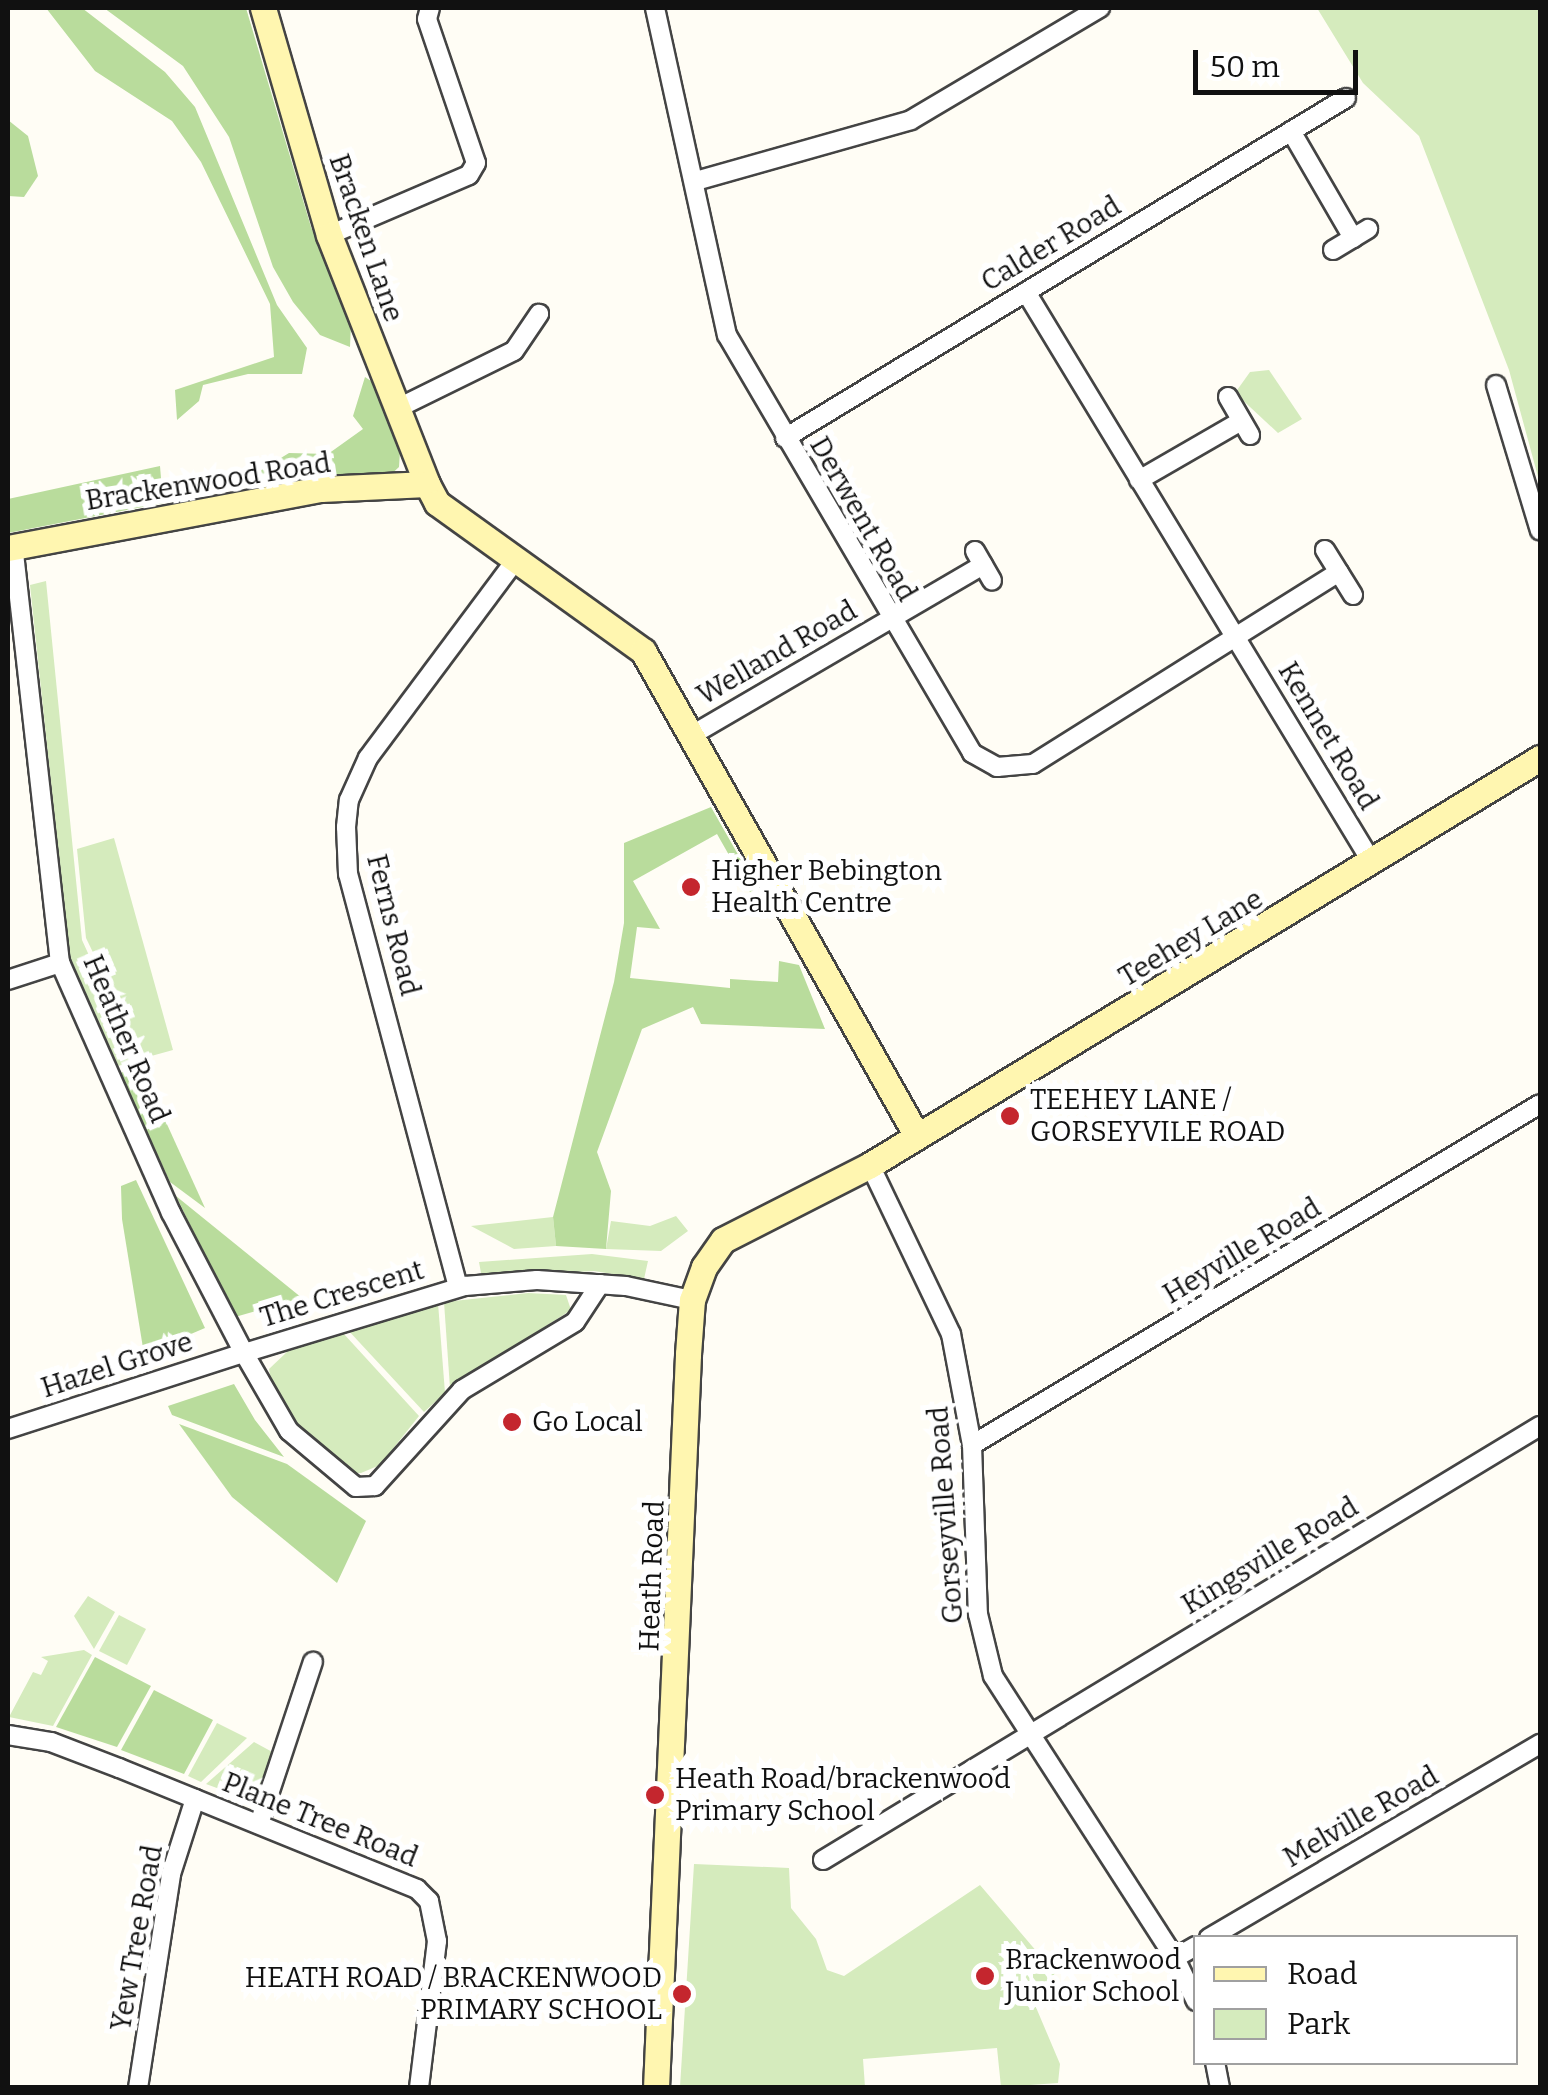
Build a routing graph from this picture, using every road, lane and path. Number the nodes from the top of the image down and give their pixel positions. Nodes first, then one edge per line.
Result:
1 (263, 8) edge
2 (430, 8) edge
3 (654, 8) edge
4 (1100, 8) edge
5 (1346, 98) dead end
6 (1291, 131) junction
7 (696, 181) junction
8 (328, 235) junction
9 (1333, 250) dead end
10 (1026, 292) junction
11 (539, 314) dead end
12 (1496, 385) dead end
13 (1228, 397) dead end
14 (396, 408) junction
15 (784, 438) junction
16 (1139, 480) junction
17 (426, 484) junction
18 (1540, 532) edge
19 (10, 547) edge
20 (1325, 550) dead end
21 (514, 560) junction
22 (983, 566) dead end
23 (1339, 572) junction
24 (1352, 596) dead end
25 (889, 619) junction
26 (1236, 636) junction
27 (692, 735) junction
28 (1540, 758) edge
29 (1372, 864) junction
30 (60, 963) junction
31 (8, 980) edge
32 (1540, 1104) edge
33 (917, 1136) junction
34 (870, 1165) junction
35 (600, 1284) junction
36 (458, 1288) junction
37 (692, 1300) junction
38 (244, 1353) junction
39 (1540, 1426) edge
40 (8, 1430) edge
41 (972, 1445) junction
42 (313, 1662) dead end
43 (1028, 1733) junction
44 (8, 1735) edge
45 (1540, 1744) edge
46 (194, 1799) junction
47 (259, 1824) junction
48 (824, 1860) dead end
49 (1214, 1935) edge
50 (1193, 1948) edge
51 (1175, 1958) junction
52 (1193, 1995) edge
53 (138, 2088) edge
54 (419, 2088) edge
55 (656, 2088) edge

1 - 8 street, Bracken Lane
2 - 8 street
3 - 7 street, Derwent Road
4 - 7 street
5 - 6 street, Calder Road
6 - 9 street
6 - 10 street, Calder Road
7 - 15 street, Derwent Road
8 - 14 street, Bracken Lane
10 - 15 street, Calder Road
10 - 16 street, Kennet Road
11 - 14 street
12 - 18 street
13 - 16 street
14 - 17 street, Bracken Lane
15 - 25 street, Derwent Road
16 - 26 street, Kennet Road
17 - 19 street, Brackenwood Road
17 - 21 street
19 - 30 street, Heather Road
20 - 23 street
21 - 27 street
21 - 36 street, Ferns Road
22 - 25 street, Welland Road
23 - 24 street
23 - 26 street
25 - 26 street, Derwent Road
25 - 27 street, Welland Road
26 - 29 street, Kennet Road
27 - 33 street
28 - 29 street, Teehey Lane
29 - 33 street, Teehey Lane
30 - 31 street
30 - 38 street, Heather Road
32 - 41 street, Heyville Road
33 - 34 street, Teehey Lane
34 - 37 street, Heath Road
34 - 41 street, Gorseyville Road
35 - 36 street, The Crescent
35 - 37 street, The Crescent
35 - 38 street, The Crescent
36 - 38 street, The Crescent
37 - 55 street, Heath Road
38 - 40 street, Hazel Grove
39 - 43 street, Kingsville Road
41 - 43 street, Gorseyville Road
42 - 47 street
43 - 48 street, Kingsville Road
43 - 51 street, Gorseyville Road
44 - 46 street, Plane Tree Road
45 - 49 street, Melville Road
46 - 47 street, Plane Tree Road
46 - 53 street, Yew Tree Road
47 - 54 street, Plane Tree Road
50 - 51 street
51 - 52 street, Gorseyville Road

